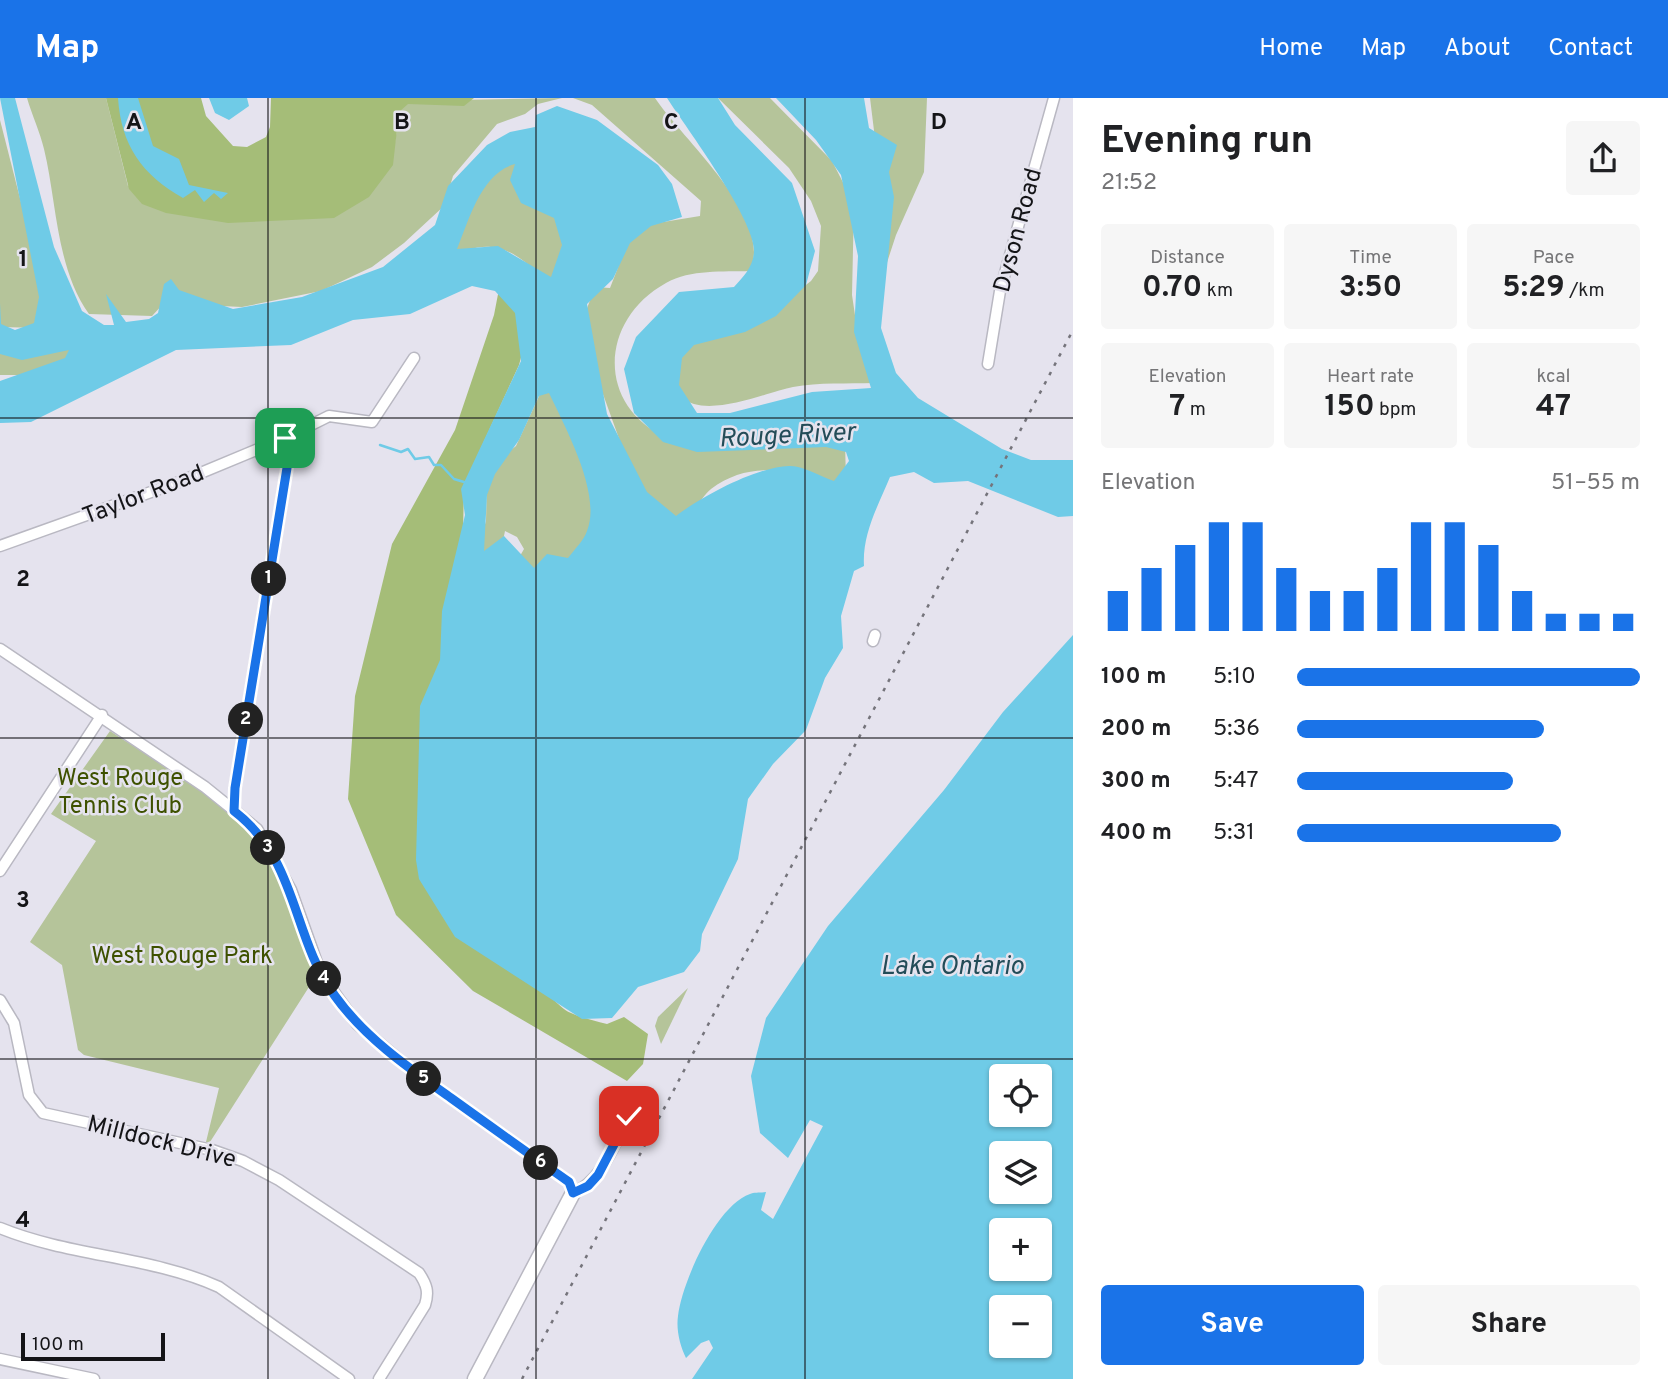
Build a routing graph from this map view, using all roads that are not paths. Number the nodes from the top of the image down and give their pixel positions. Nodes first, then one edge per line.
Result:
1 (1054, 98) edge
2 (414, 358) dead end
3 (988, 364) dead end
4 (285, 438) junction
5 (0, 546) edge
6 (0, 649) edge
7 (102, 715) junction
8 (234, 811) junction
9 (4, 855) edge
10 (0, 870) edge
11 (0, 1000) edge
12 (629, 1116) dead end
13 (573, 1193) junction
14 (0, 1228) edge
15 (0, 1359) edge
16 (40, 1373) edge
17 (94, 1379) edge
18 (349, 1379) edge
19 (379, 1379) edge
20 (475, 1379) edge

1 - 3 street, Dyson Road
2 - 4 street, Taylor Road
4 - 5 street, Taylor Road
4 - 8 street
6 - 7 street
7 - 8 street
7 - 9 street
8 - 13 street
9 - 10 street
11 - 19 street, Milldock Drive
12 - 13 street
13 - 20 street
14 - 18 street
15 - 16 street
16 - 17 street

